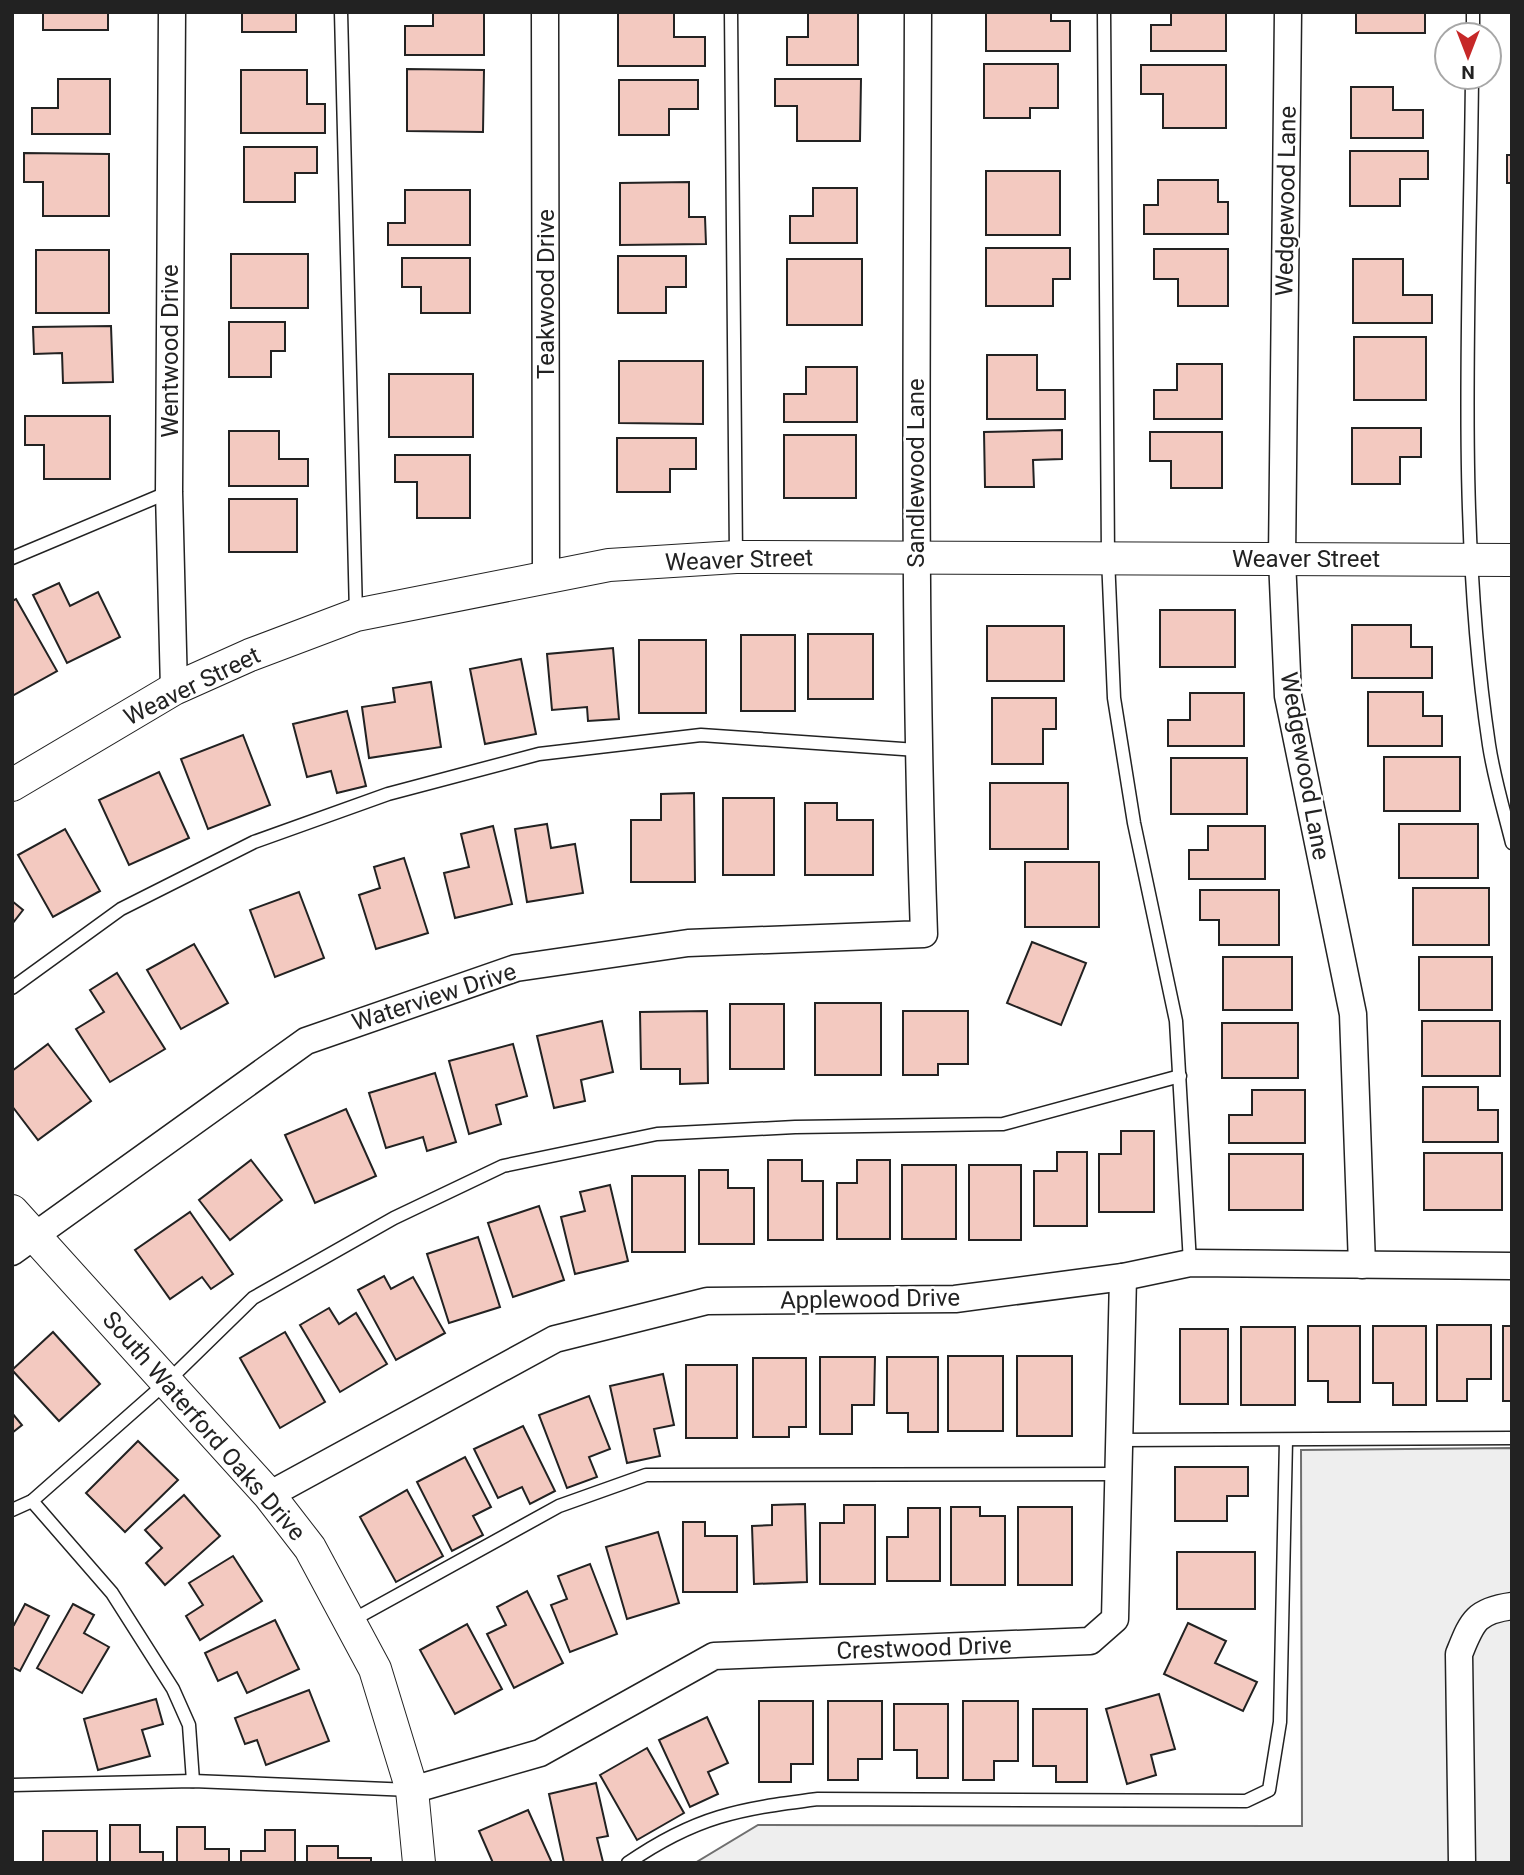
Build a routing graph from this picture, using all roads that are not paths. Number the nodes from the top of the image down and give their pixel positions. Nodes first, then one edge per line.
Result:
1 (172, 12) edge
2 (341, 12) edge
3 (545, 12) edge
4 (731, 12) edge
5 (918, 12) edge
6 (1104, 12) edge
7 (1288, 12) edge
8 (1472, 91) edge
9 (169, 492) junction
10 (736, 557) junction
11 (12, 558) edge
12 (916, 558) junction
13 (1108, 558) junction
14 (1282, 559) junction
15 (1473, 560) junction
16 (1512, 560) edge
17 (546, 576) junction
18 (356, 615) junction
19 (174, 689) junction
20 (917, 750) junction
21 (12, 785) edge
22 (1512, 844) edge
23 (924, 934) joint
24 (12, 988) edge
25 (1180, 1076) junction
26 (12, 1211) edge
27 (22, 1243) edge
28 (1190, 1263) junction
29 (1362, 1265) junction
30 (1512, 1266) edge
31 (1122, 1277) junction
32 (167, 1381) junction
33 (1512, 1438) edge
34 (1118, 1440) junction
35 (1286, 1440) junction
36 (1118, 1474) junction
37 (269, 1495) junction
38 (32, 1501) junction
39 (12, 1510) edge
40 (1512, 1606) edge
41 (348, 1623) junction
42 (193, 1781) junction
43 (12, 1785) edge
44 (412, 1790) junction
45 (419, 1863) edge
46 (628, 1863) edge
47 (1462, 1863) edge

1 - 9 street, Wentwood Drive
2 - 18 lane
3 - 17 street, Teakwood Drive
4 - 10 lane
5 - 12 street, Sandlewood Lane
6 - 13 lane
7 - 14 street, Wedgewood Lane
8 - 15 lane
9 - 11 lane
9 - 19 street, Wentwood Drive
10 - 12 street, Weaver Street
10 - 17 street, Weaver Street
12 - 13 street, Weaver Street
12 - 20 street, Sandlewood Lane
13 - 14 street, Weaver Street
13 - 25 lane
14 - 15 street, Weaver Street
14 - 29 street, Wedgewood Lane
15 - 16 street, Weaver Street
15 - 22 lane
17 - 18 street, Weaver Street
18 - 19 street, Weaver Street
19 - 21 street, Weaver Street
20 - 23 street, Sandlewood Lane
20 - 24 lane
23 - 27 street, Waterview Drive
25 - 28 lane
25 - 32 lane
26 - 27 street, South Waterford Oaks Drive
27 - 32 street, South Waterford Oaks Drive
28 - 29 street, Applewood Drive
28 - 31 street, Applewood Drive
29 - 30 street, Applewood Drive
31 - 34 street, Crestwood Drive
31 - 37 street, Applewood Drive
32 - 37 street, South Waterford Oaks Drive
32 - 38 lane
33 - 35 lane
34 - 35 lane
34 - 36 street, Crestwood Drive
35 - 46 lane
36 - 41 lane
36 - 44 street, Crestwood Drive
37 - 41 street, South Waterford Oaks Drive
38 - 39 lane
38 - 42 lane
40 - 47 street
41 - 44 street, South Waterford Oaks Drive
42 - 43 lane
42 - 44 lane
44 - 45 street, South Waterford Oaks Drive

